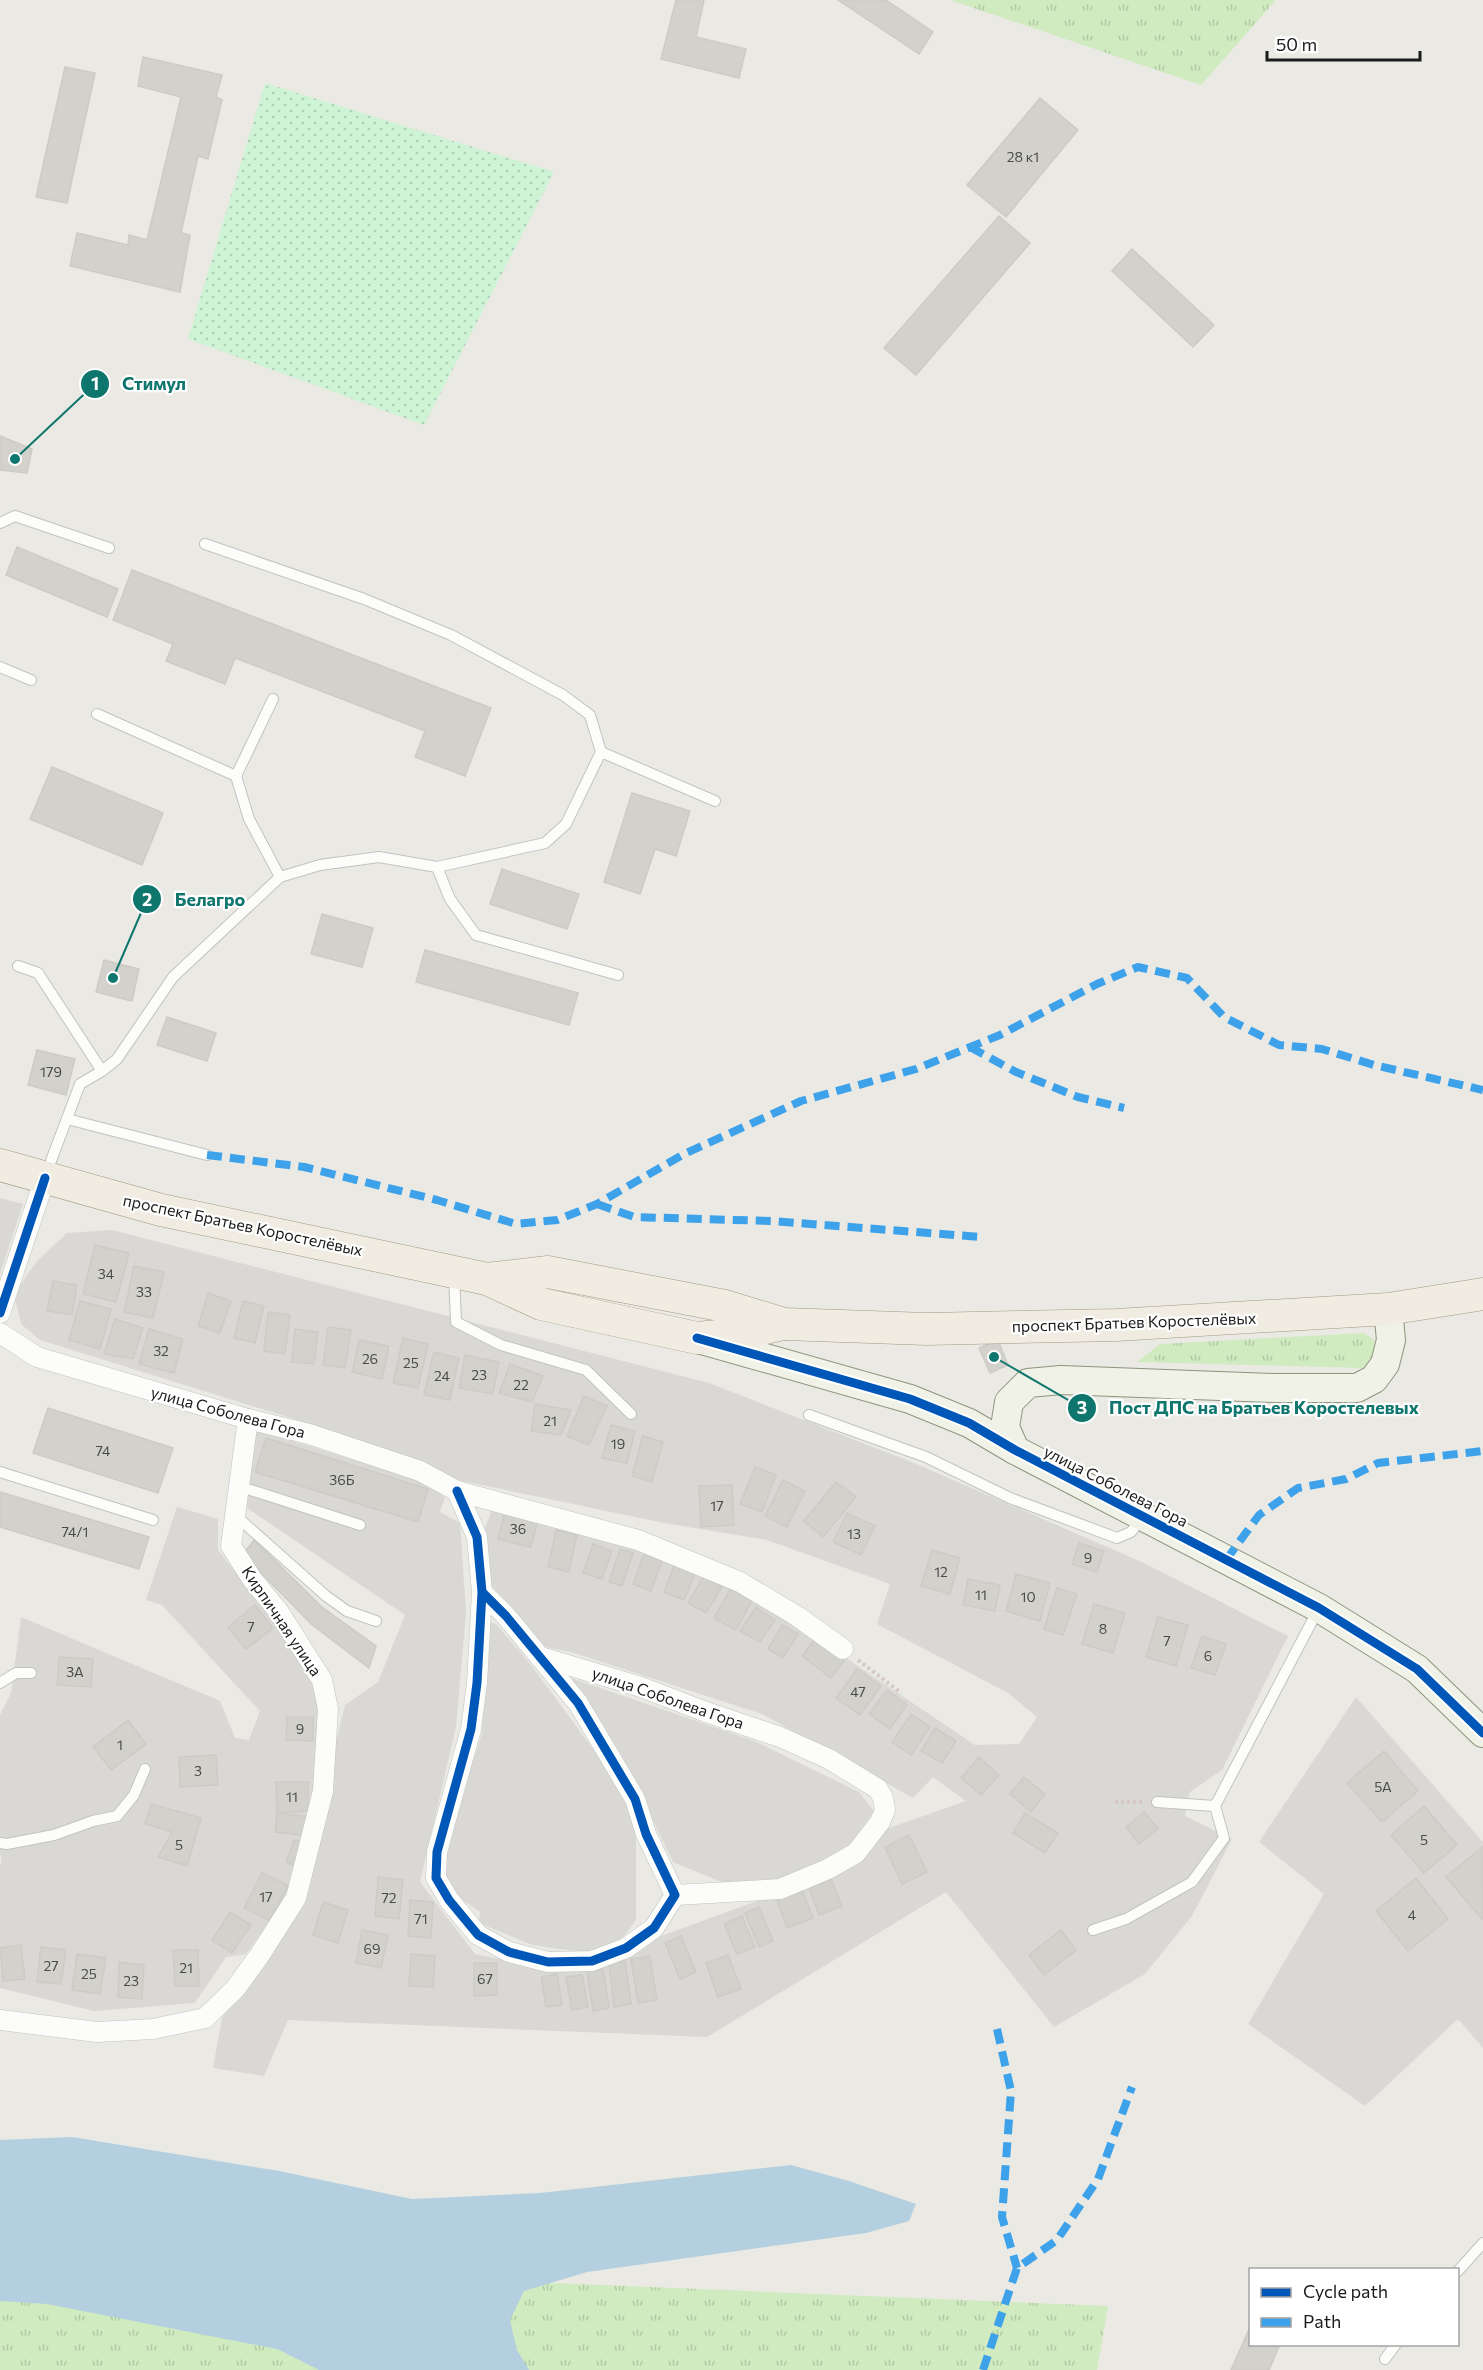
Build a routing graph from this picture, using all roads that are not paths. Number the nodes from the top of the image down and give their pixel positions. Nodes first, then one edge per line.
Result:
1 (0, 523) edge
2 (205, 544) dead end
3 (109, 548) dead end
4 (0, 667) edge
5 (31, 680) dead end
6 (273, 699) dead end
7 (97, 714) dead end
8 (601, 752) junction
9 (236, 776) junction
10 (715, 801) dead end
11 (437, 867) junction
12 (280, 877) junction
13 (18, 966) dead end
14 (618, 975) dead end
15 (102, 1071) junction
16 (67, 1119) junction
17 (207, 1155) dead end
18 (0, 1165) edge
19 (45, 1178) junction
20 (454, 1271) junction
21 (487, 1279) junction
22 (1483, 1294) edge
23 (1388, 1309) junction
24 (0, 1313) edge
25 (784, 1324) junction
26 (0, 1333) edge
27 (697, 1338) junction
28 (632, 1414) dead end
29 (809, 1415) dead end
30 (248, 1419) junction
31 (1015, 1450) junction
32 (0, 1472) edge
33 (238, 1486) junction
34 (457, 1491) junction
35 (235, 1514) junction
36 (1143, 1517) junction
37 (153, 1520) dead end
38 (360, 1525) dead end
39 (482, 1592) junction
40 (1319, 1608) junction
41 (376, 1621) dead end
42 (843, 1649) road end
43 (541, 1657) junction
44 (31, 1673) dead end
45 (0, 1683) edge
46 (1483, 1733) edge
47 (145, 1769) dead end
48 (1157, 1802) road end
49 (1215, 1806) junction
50 (0, 1843) edge
51 (675, 1895) junction
52 (1093, 1930) dead end
53 (0, 2020) edge
54 (1483, 2243) edge
55 (1459, 2270) edge
56 (1395, 2346) edge
57 (1385, 2359) dead end

1 - 3 lane
2 - 8 lane
4 - 5 lane
6 - 9 lane
7 - 9 lane
8 - 10 lane
8 - 11 lane
9 - 12 lane
11 - 12 lane
11 - 14 lane
12 - 15 lane
13 - 15 lane
15 - 16 lane
16 - 17 lane
16 - 19 lane
18 - 19 main road, проспект Братьев Коростелёвых
19 - 20 main road, проспект Братьев Коростелёвых
19 - 24 street
20 - 21 main road, проспект Братьев Коростелёвых
20 - 28 lane
21 - 25 main road, проспект Братьев Коростелёвых
21 - 27 main road, проспект Братьев Коростелёвых
22 - 23 main road, проспект Братьев Коростелёвых
23 - 25 main road, проспект Братьев Коростелёвых
23 - 31 street
25 - 27 main road, проспект Братьев Коростелёвых
26 - 30 street, улица Соболева Гора
27 - 31 street, улица Соболева Гора
29 - 36 lane
30 - 33 street, Кирпичная улица
30 - 34 street, улица Соболева Гора
31 - 36 street, улица Соболева Гора
32 - 37 lane
33 - 35 street, Кирпичная улица
33 - 38 lane
34 - 39 street
34 - 42 street, улица Соболева Гора
35 - 41 lane
35 - 53 street, Кирпичная улица
36 - 40 street, улица Соболева Гора
39 - 43 street, улица Соболева Гора
39 - 51 street
40 - 46 street, улица Соболева Гора
40 - 49 lane
43 - 51 street, улица Соболева Гора
43 - 51 street, улица Соболева Гора
44 - 45 lane
47 - 50 lane
48 - 49 lane
49 - 52 lane
54 - 55 lane
56 - 57 lane

